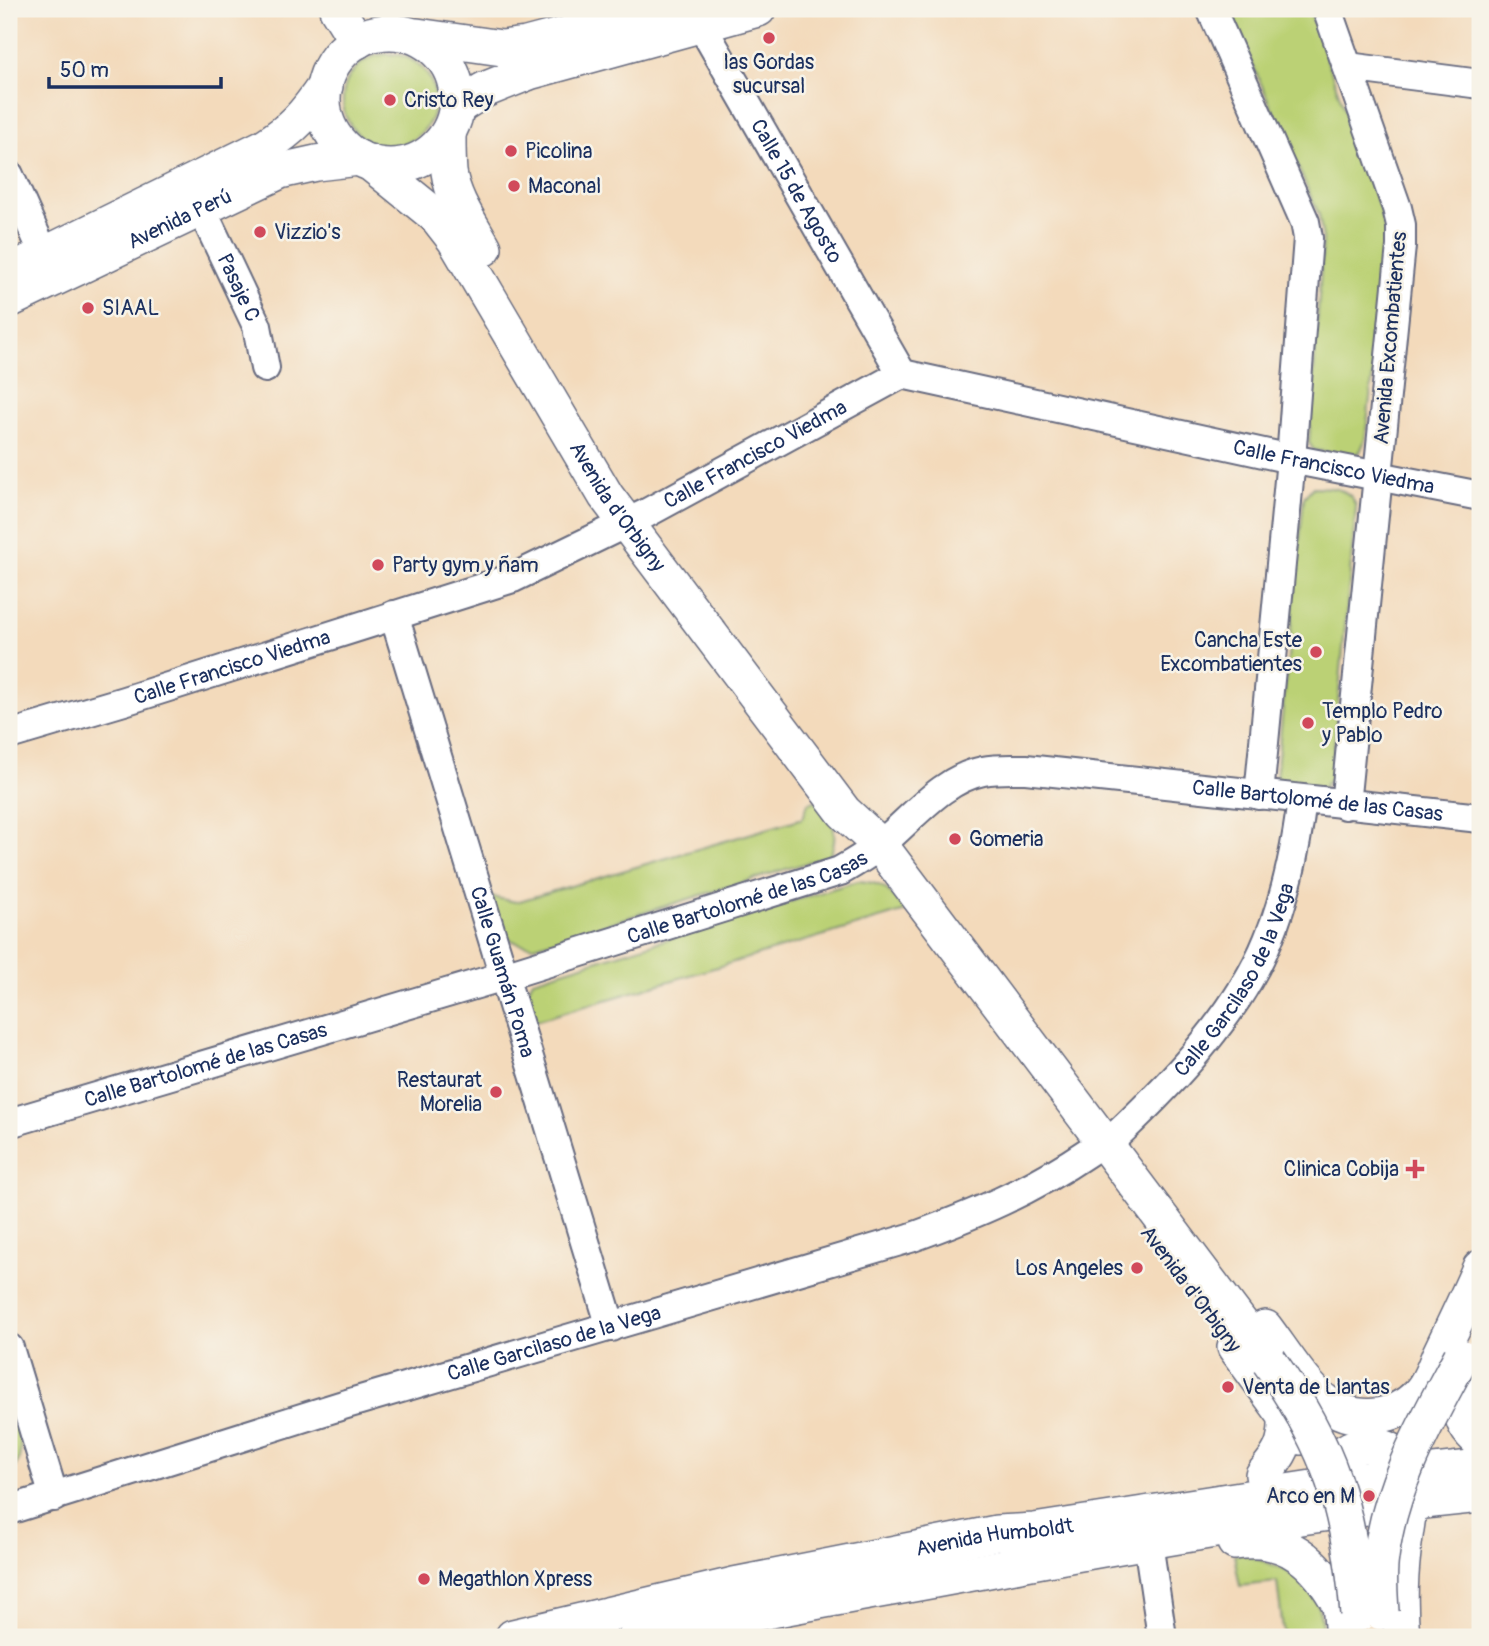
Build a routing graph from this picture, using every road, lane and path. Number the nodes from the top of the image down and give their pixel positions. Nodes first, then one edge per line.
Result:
1 (337, 9) edge
2 (662, 9) edge
3 (758, 9) edge
4 (1211, 9) edge
5 (1327, 9) edge
6 (697, 17) edge
7 (411, 35) junction
8 (356, 41) junction
9 (1348, 67) junction
10 (1480, 85) edge
11 (325, 86) junction
12 (452, 120) junction
13 (364, 160) junction
14 (9, 175) edge
15 (201, 208) junction
16 (50, 266) junction
17 (9, 272) edge
18 (9, 300) edge
19 (265, 368) dead end
20 (902, 374) junction
21 (1291, 459) junction
22 (1377, 477) junction
23 (1480, 496) edge
24 (636, 518) junction
25 (394, 615) junction
26 (9, 735) edge
27 (1258, 795) junction
28 (1302, 800) junction
29 (1345, 805) junction
30 (1480, 818) edge
31 (880, 845) junction
32 (504, 976) junction
33 (1073, 1100) junction
34 (9, 1123) edge
35 (1118, 1134) junction
36 (1088, 1152) junction
37 (1480, 1268) edge
38 (1480, 1314) edge
39 (611, 1327) junction
40 (9, 1348) edge
41 (1470, 1360) edge
42 (1286, 1417) junction
43 (1480, 1444) edge
44 (1402, 1458) junction
45 (1480, 1467) edge
46 (1263, 1475) junction
47 (1332, 1492) junction
48 (1480, 1495) edge
49 (54, 1497) junction
50 (1480, 1507) edge
51 (9, 1510) edge
52 (1409, 1515) junction
53 (997, 1533) junction
54 (1150, 1556) junction
55 (1002, 1568) junction
56 (748, 1625) edge
57 (1367, 1626) edge
58 (513, 1637) edge
59 (636, 1637) edge
60 (1162, 1637) edge

1 - 8 main road
2 - 7 main road
3 - 6 main road
4 - 21 street
5 - 9 street, Avenida Excombatientes
6 - 12 main road
6 - 20 street, Calle 15 de Agosto
7 - 8 main road
7 - 12 main road
8 - 11 main road
9 - 10 street
9 - 22 street, Avenida Excombatientes
11 - 13 main road
11 - 16 main road, Avenida Perú
12 - 13 main road
12 - 24 main road, Avenida d'Orbigny
13 - 15 main road, Avenida Perú
13 - 24 main road, Avenida d'Orbigny
14 - 16 street
15 - 16 main road, Avenida Perú
15 - 19 street, Pasaje C
16 - 17 main road, Avenida Perú
16 - 18 main road, Avenida Perú
20 - 21 street, Calle Francisco Viedma
20 - 24 street, Calle Francisco Viedma
21 - 22 street, Calle Francisco Viedma
21 - 27 street
22 - 23 street, Calle Francisco Viedma
22 - 29 street, Avenida Excombatientes
24 - 25 street, Calle Francisco Viedma
24 - 31 main road, Avenida d'Orbigny
25 - 26 street, Calle Francisco Viedma
25 - 32 street, Calle Guamán Poma
27 - 28 street, Calle Bartolomé de las Casas
27 - 31 street, Calle Bartolomé de las Casas
28 - 29 street, Calle Bartolomé de las Casas
28 - 35 street, Calle Garcilaso de la Vega
29 - 30 street, Calle Bartolomé de las Casas
31 - 32 street, Calle Bartolomé de las Casas
31 - 33 main road, Avenida d'Orbigny
32 - 34 street, Calle Bartolomé de las Casas
32 - 39 street, Calle Guamán Poma
33 - 35 main road, Avenida d'Orbigny
33 - 36 main road, Avenida d'Orbigny
33 - 57 main road, bridge
35 - 37 main road, Avenida d'Orbigny
36 - 39 street, Calle Garcilaso de la Vega
36 - 42 main road, Avenida d'Orbigny
38 - 41 main road
39 - 49 street, Calle Garcilaso de la Vega
40 - 49 street
41 - 43 main road
41 - 57 main road, bridge
42 - 46 main road
42 - 47 main road, Avenida d'Orbigny
43 - 44 main road
44 - 47 main road
44 - 52 main road
45 - 53 main road, Avenida Humboldt
46 - 47 main road
46 - 53 main road
47 - 52 main road
47 - 57 main road
48 - 55 main road, Avenida Humboldt
49 - 51 street, Calle Garcilaso de la Vega
50 - 52 main road
52 - 57 main road
53 - 58 main road, Avenida Humboldt
54 - 55 main road
54 - 57 main road
54 - 60 street
55 - 56 main road, Avenida Humboldt
56 - 59 main road, Avenida Humboldt

